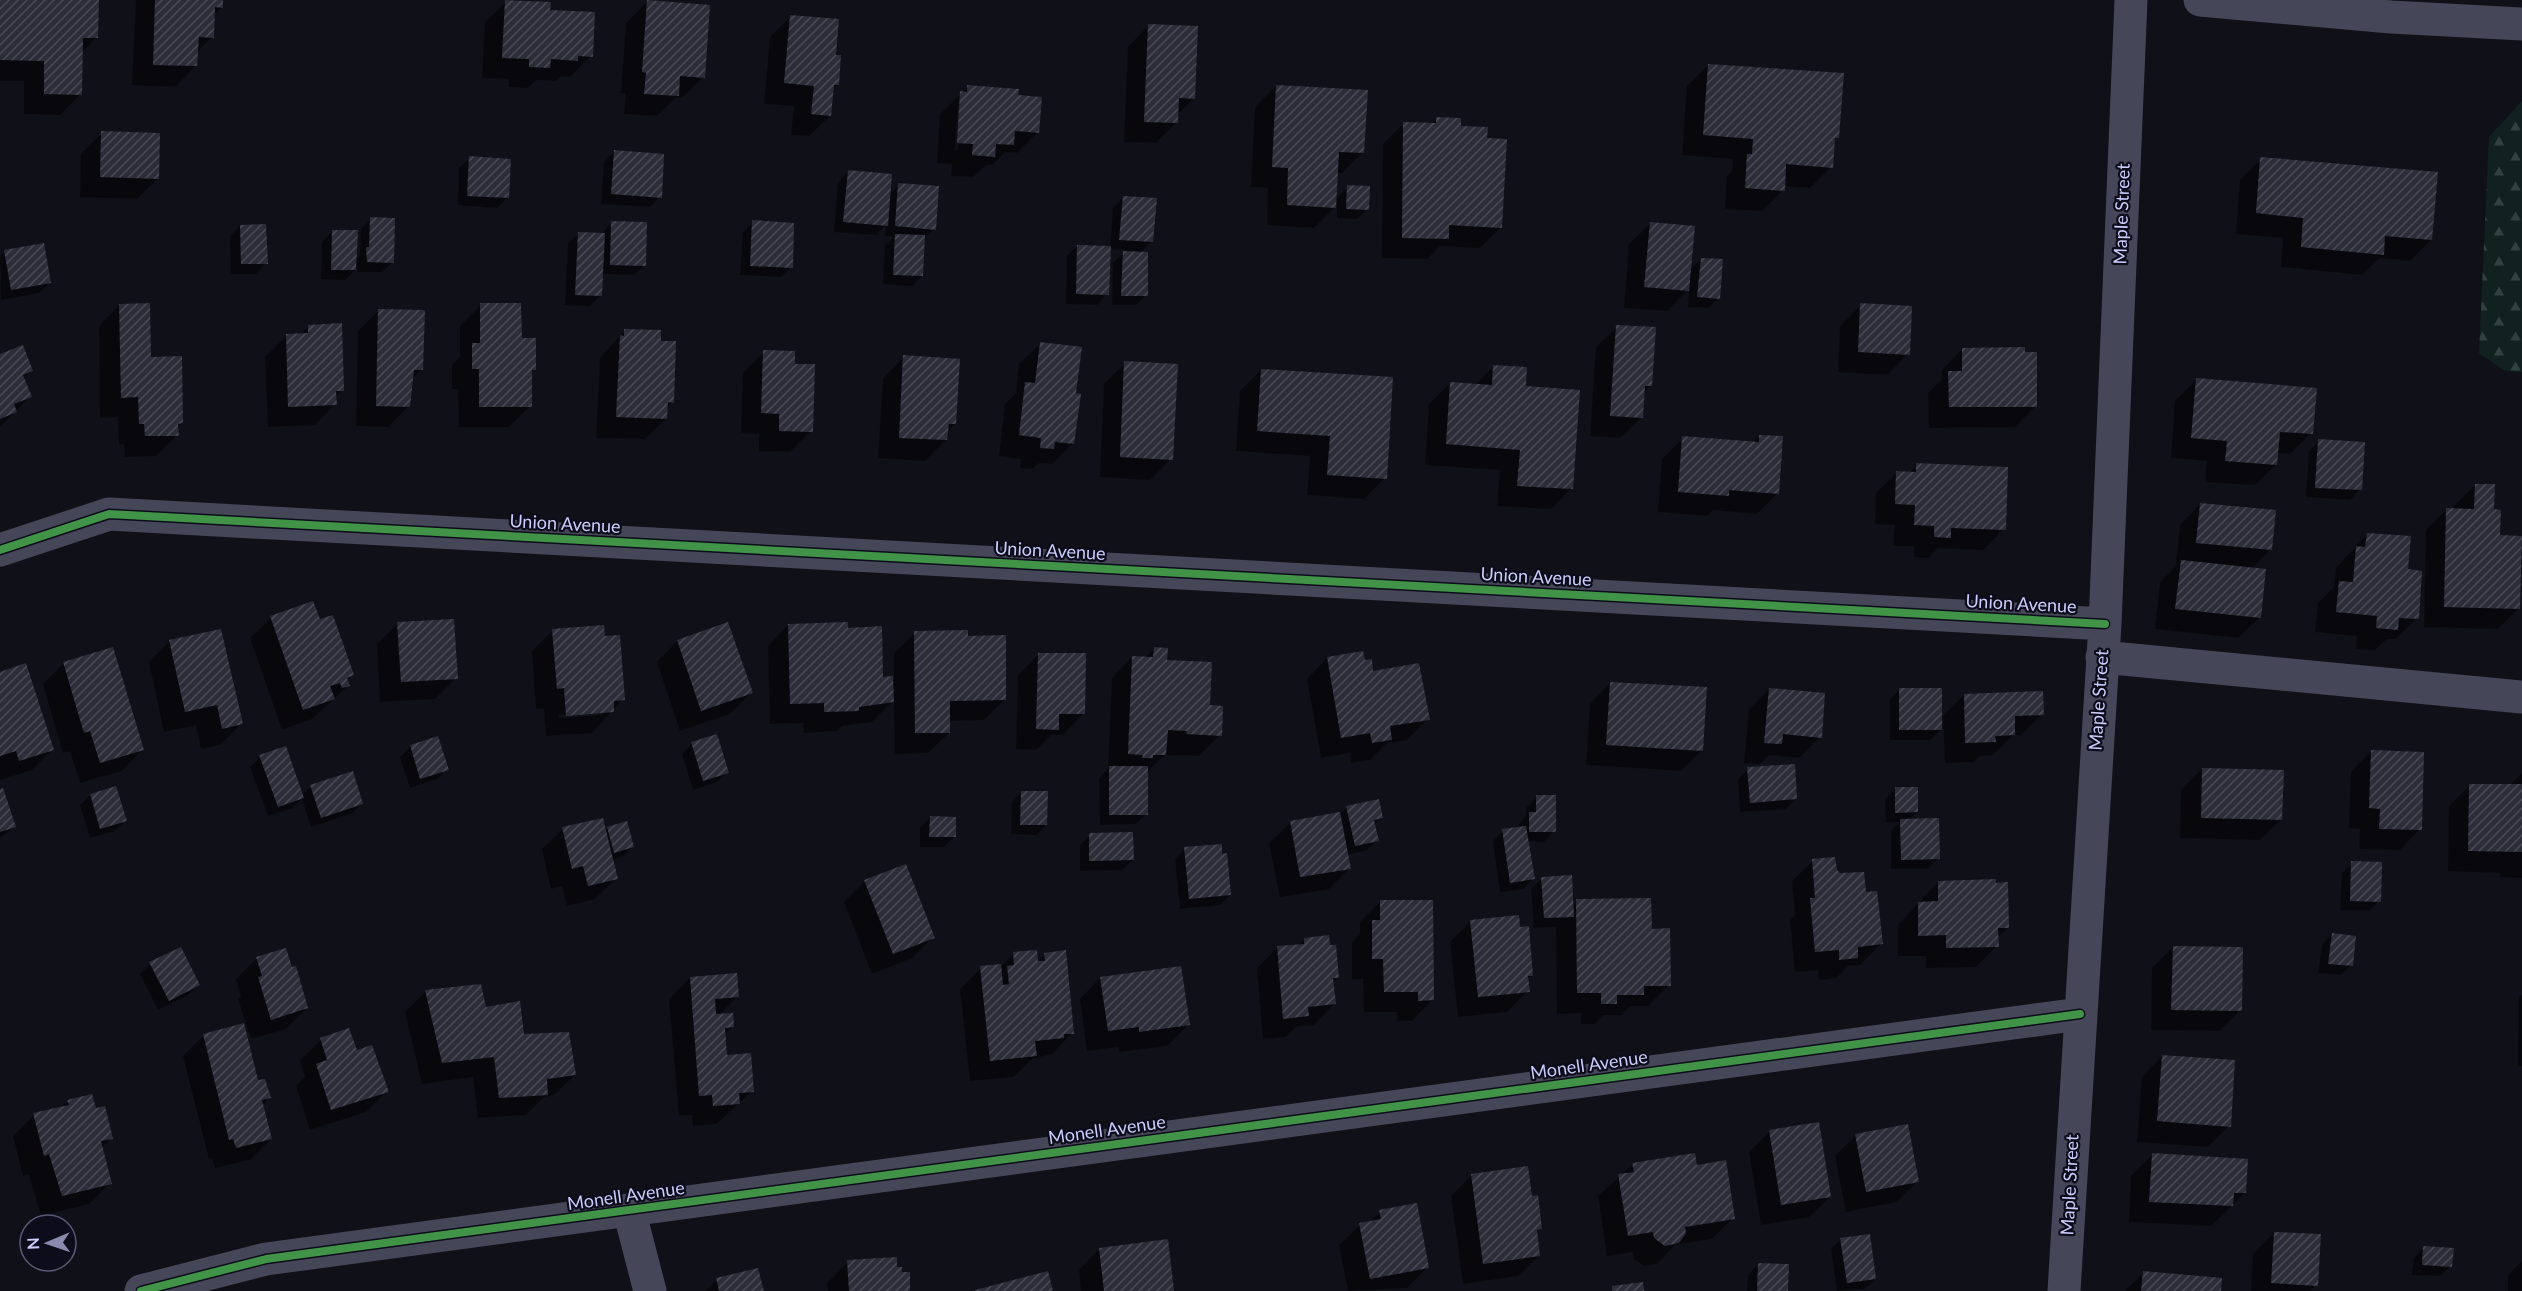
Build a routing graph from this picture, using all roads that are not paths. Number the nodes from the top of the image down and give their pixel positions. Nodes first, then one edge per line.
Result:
1 (2132, 0) edge
2 (2200, 0) edge
3 (2522, 24) edge
4 (0, 550) edge
5 (2105, 624) junction
6 (2102, 657) junction
7 (2522, 697) edge
8 (2080, 1014) junction
9 (629, 1210) junction
10 (141, 1291) edge
11 (650, 1291) edge
12 (2064, 1291) edge

1 - 5 street, Maple Street
2 - 3 street
4 - 5 street, Union Avenue
5 - 6 street, Maple Street
6 - 7 street
6 - 8 street, Maple Street
8 - 9 street, Monell Avenue
8 - 12 street, Maple Street
9 - 10 street, Monell Avenue
9 - 11 street

